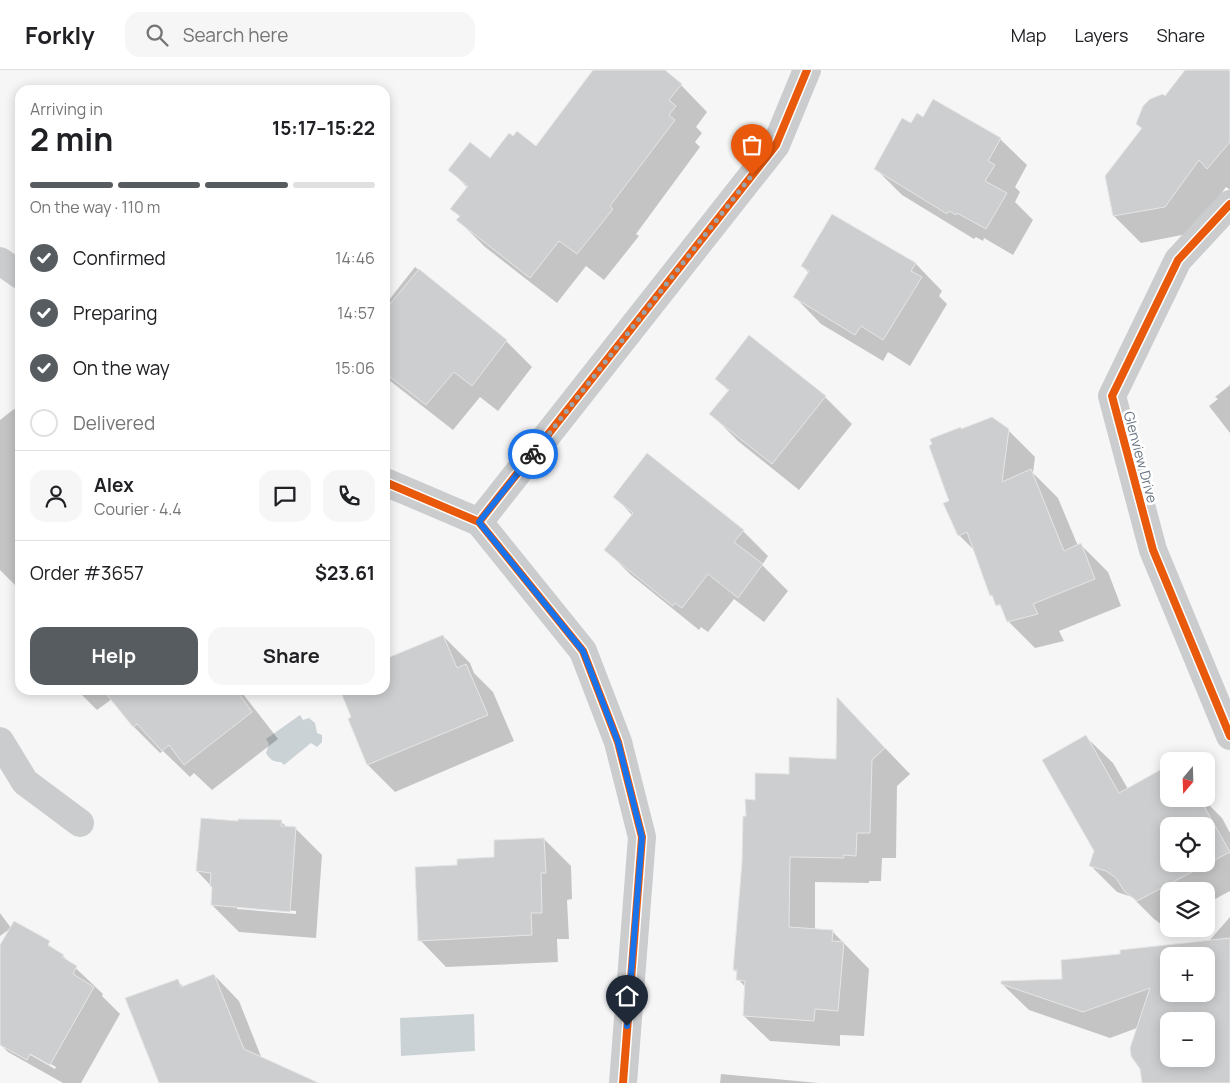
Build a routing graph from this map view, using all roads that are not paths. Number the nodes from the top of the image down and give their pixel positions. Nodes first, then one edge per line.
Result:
1 (806, 70) edge
2 (1230, 204) edge
3 (0, 261) edge
4 (15, 272) edge
5 (390, 484) edge
6 (479, 522) junction
7 (1230, 736) edge
8 (0, 742) edge
9 (80, 823) dead end
10 (623, 1083) edge

1 - 6 street
2 - 7 street, Glenview Drive
3 - 4 street
5 - 6 street
6 - 10 street
8 - 9 street

